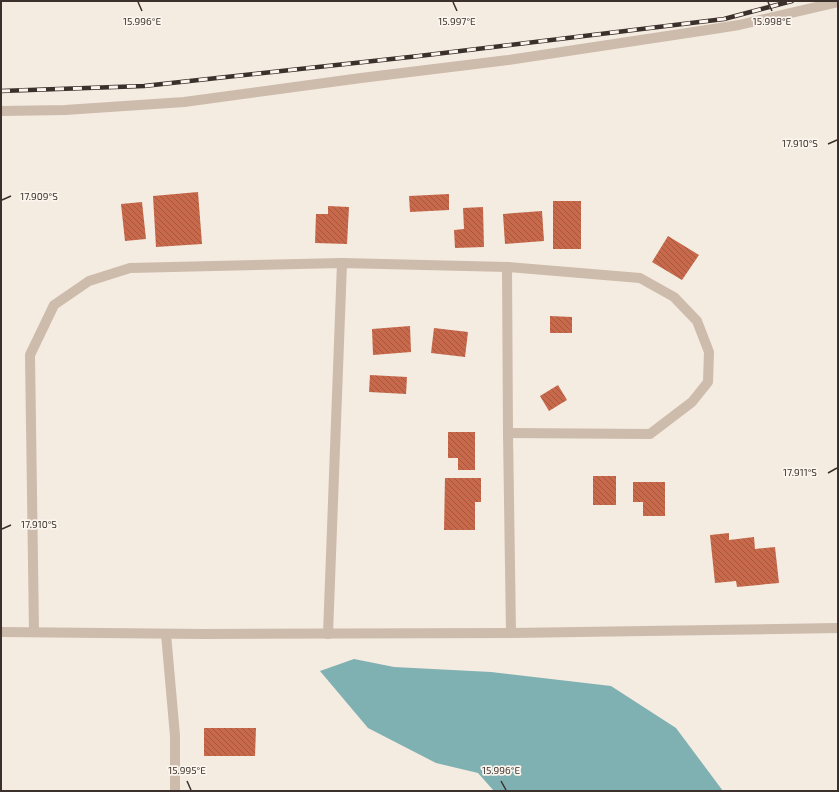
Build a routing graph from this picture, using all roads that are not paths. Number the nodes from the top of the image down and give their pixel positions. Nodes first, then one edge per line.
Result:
1 (838, 2) edge
2 (1, 111) edge
3 (342, 263) junction
4 (507, 267) junction
5 (508, 433) junction
6 (838, 628) edge
7 (1, 632) edge
8 (34, 632) junction
9 (511, 633) junction
10 (166, 634) junction
11 (328, 634) junction
12 (175, 791) edge

1 - 2 street
3 - 4 street
3 - 8 street
3 - 11 street
4 - 5 street
4 - 5 street
5 - 9 street
6 - 9 street
7 - 8 street
8 - 10 street
9 - 11 street
10 - 11 street
10 - 12 street

